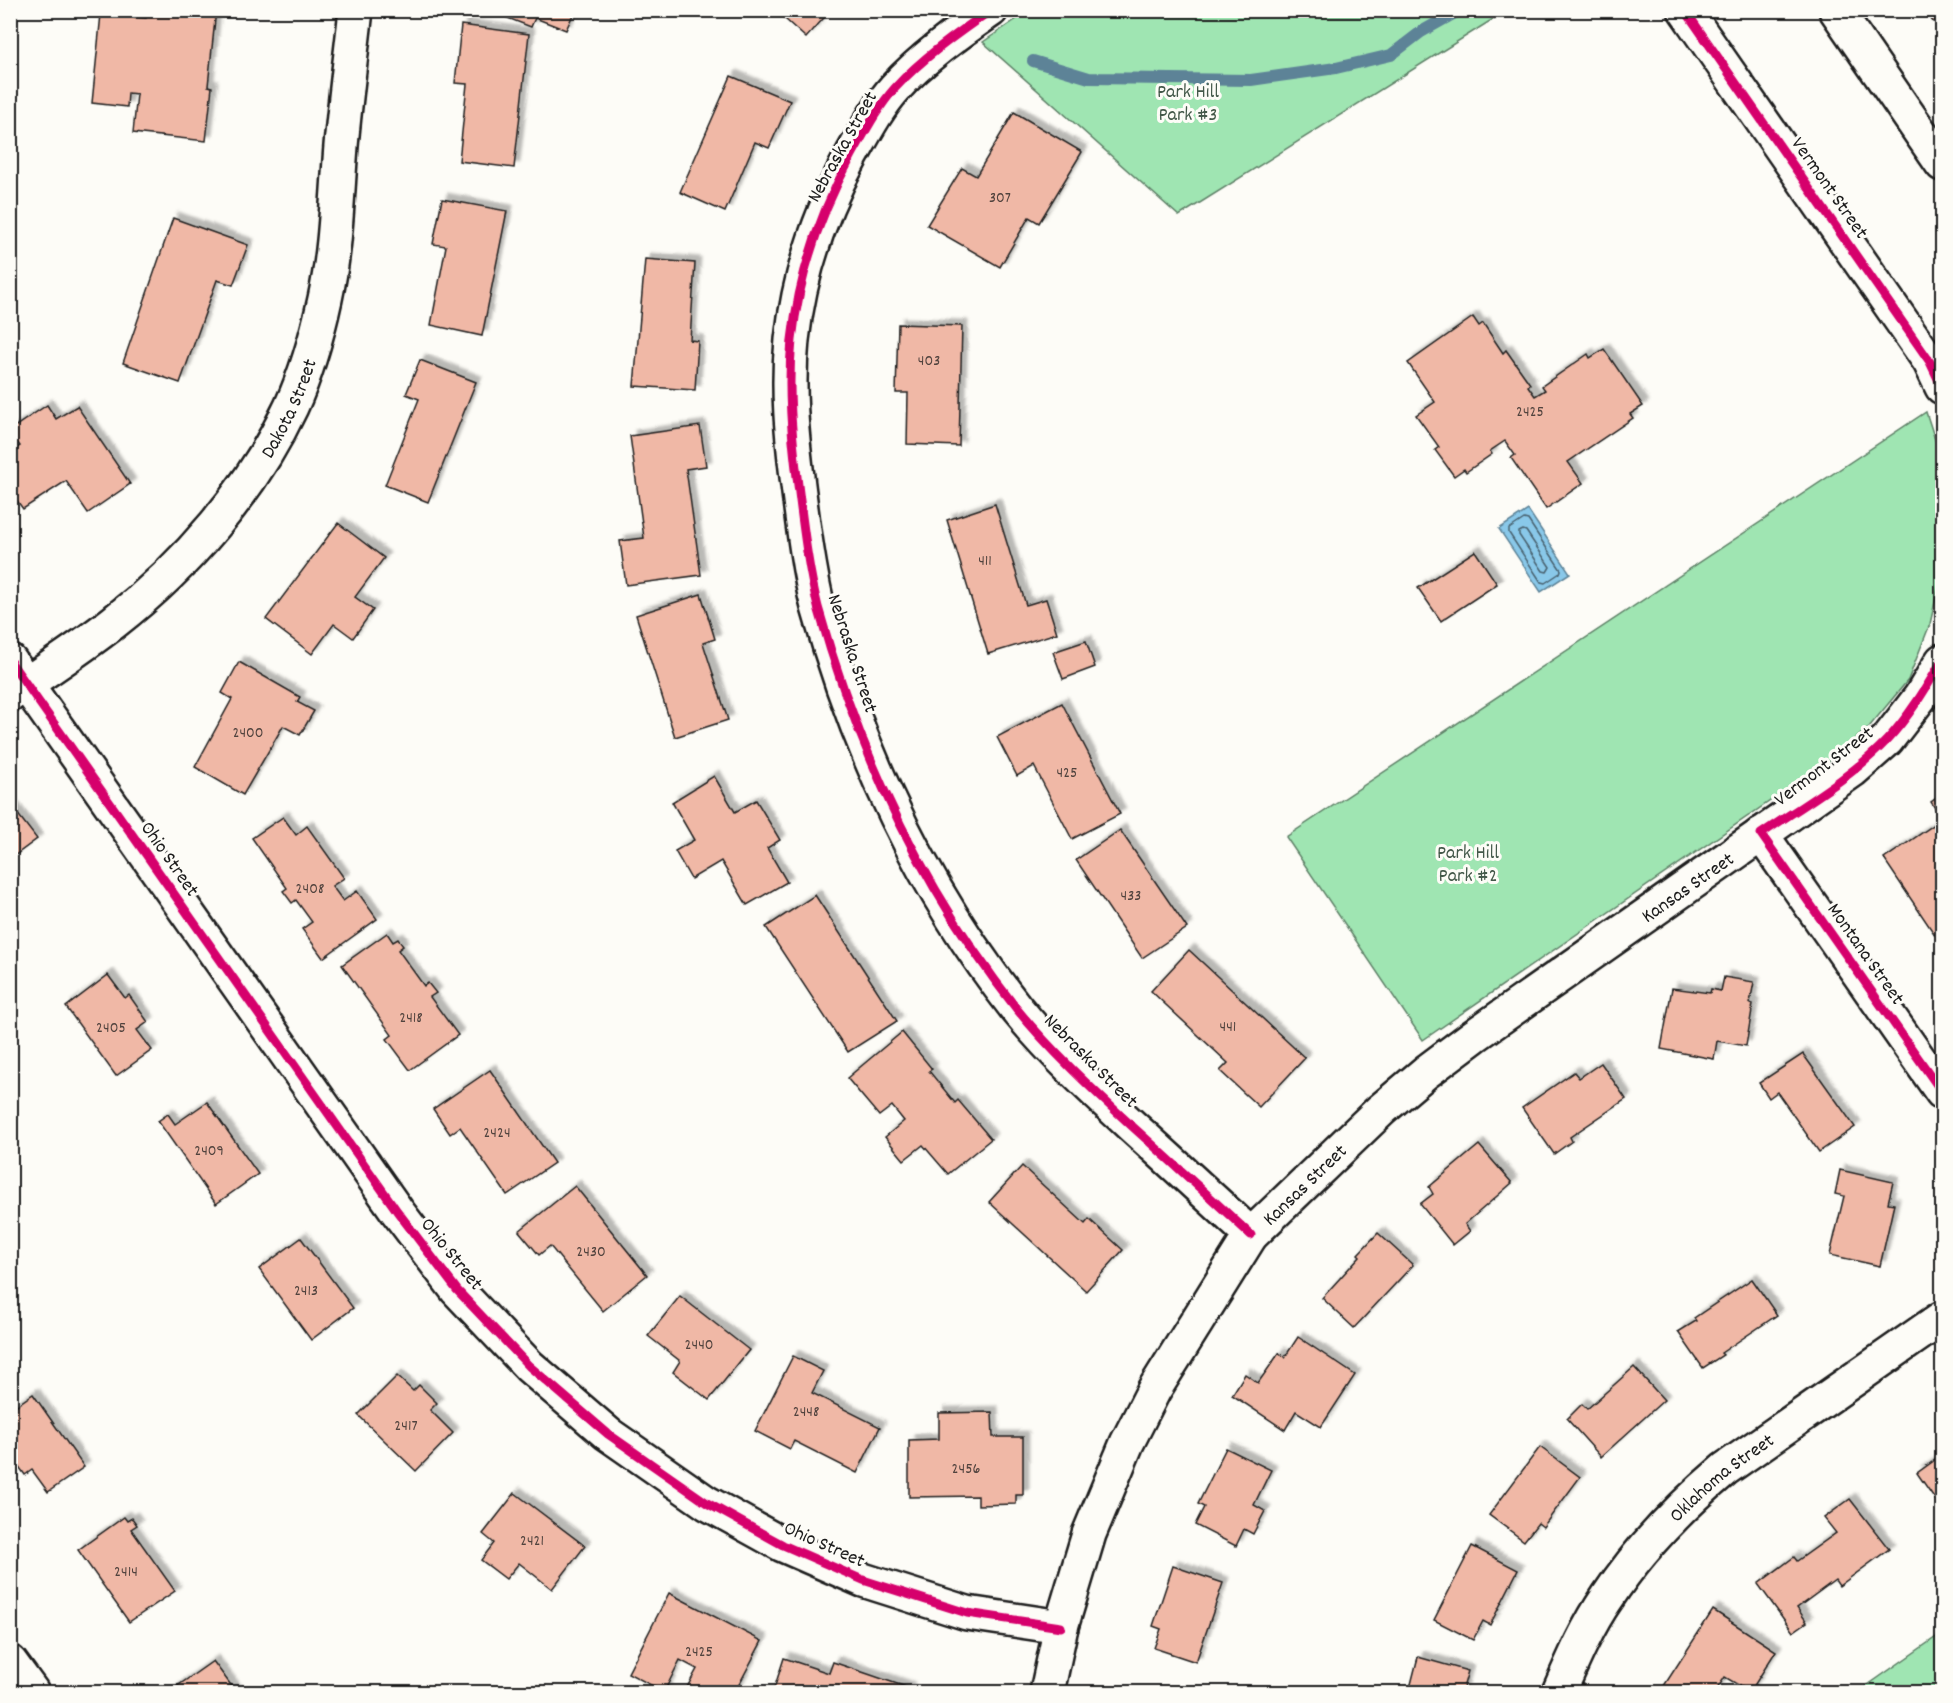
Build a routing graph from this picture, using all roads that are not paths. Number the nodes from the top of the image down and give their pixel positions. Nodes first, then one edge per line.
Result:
1 (356, 10) edge
2 (991, 10) edge
3 (1685, 10) edge
4 (1836, 10) edge
5 (1942, 164) edge
6 (1942, 387) edge
7 (1942, 661) edge
8 (16, 680) edge
9 (1761, 834) junction
10 (1942, 1092) edge
11 (1251, 1235) junction
12 (1942, 1318) edge
13 (1061, 1627) junction
14 (10, 1662) edge
15 (32, 1692) edge
16 (1047, 1692) edge
17 (1559, 1692) edge

1 - 8 street, Dakota Street
2 - 11 street, Nebraska Street
3 - 6 street, Vermont Street
4 - 5 street
7 - 9 street, Vermont Street
8 - 13 street, Ohio Street
9 - 10 street, Montana Street
9 - 11 street, Kansas Street
11 - 13 street, Kansas Street
12 - 17 street, Oklahoma Street
13 - 16 street, Kansas Street
14 - 15 street

